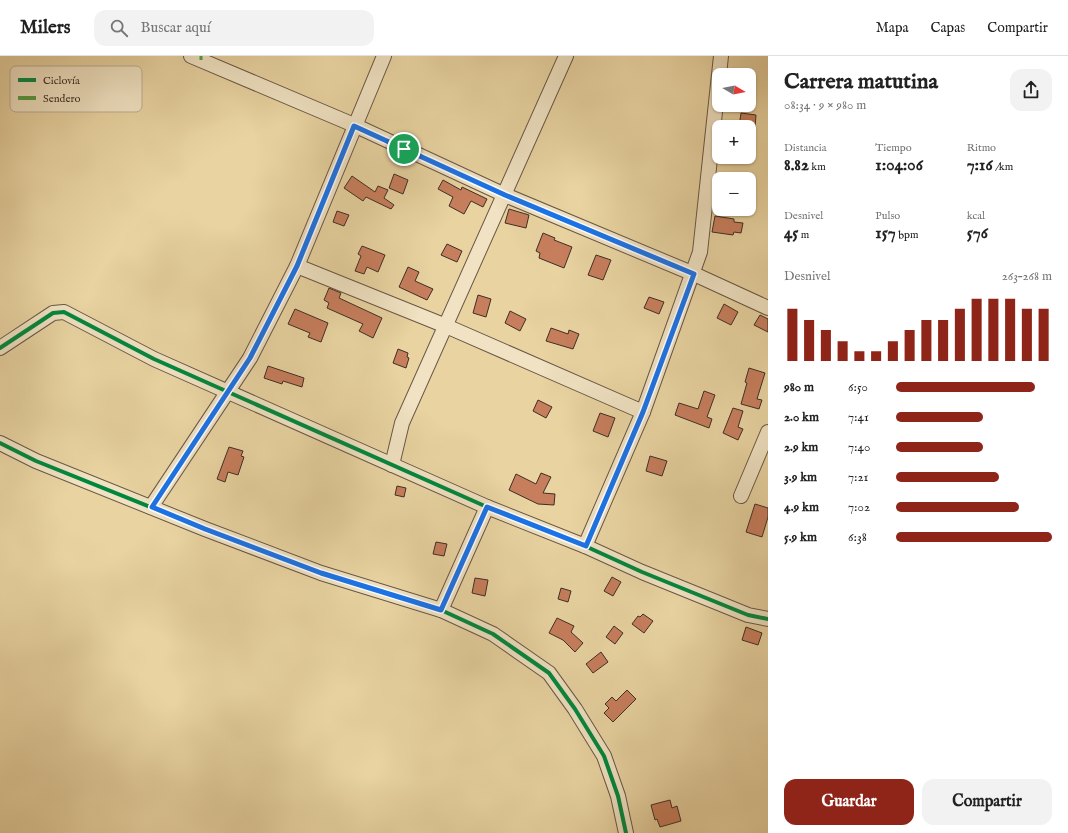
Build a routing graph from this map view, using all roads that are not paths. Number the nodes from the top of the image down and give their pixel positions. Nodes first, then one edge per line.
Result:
1 (191, 56) edge
2 (384, 56) edge
3 (566, 56) edge
4 (721, 56) edge
5 (354, 126) junction
6 (505, 195) junction
7 (297, 266) junction
8 (694, 274) junction
9 (768, 308) edge
10 (446, 326) junction
11 (0, 348) edge
12 (228, 393) junction
13 (643, 412) junction
14 (767, 439) edge
15 (0, 443) edge
16 (392, 465) junction
17 (740, 496) dead end
18 (152, 507) junction
19 (487, 507) junction
20 (586, 546) junction
21 (441, 610) junction
22 (768, 619) edge
23 (626, 833) edge

1 - 5 street
2 - 5 street
3 - 6 street
4 - 8 street
5 - 6 street
5 - 7 street
6 - 8 street
6 - 10 street
7 - 10 street
7 - 12 street
8 - 9 street
8 - 13 street
10 - 13 street
10 - 16 street
11 - 12 street
12 - 16 street
12 - 18 street
13 - 20 street
14 - 17 street
15 - 18 street
16 - 19 street
18 - 21 street
19 - 20 street
19 - 21 street
20 - 22 street
21 - 23 street

